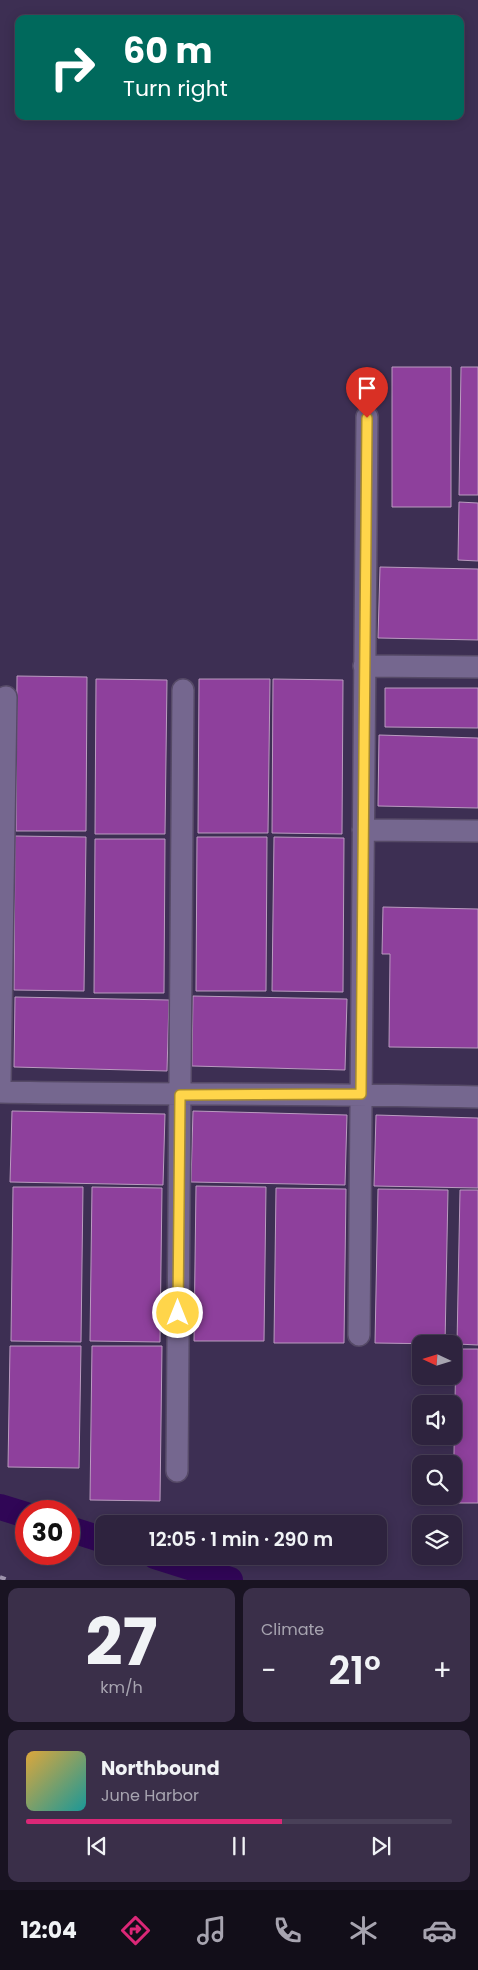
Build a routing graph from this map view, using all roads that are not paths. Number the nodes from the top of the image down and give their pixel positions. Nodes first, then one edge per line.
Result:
1 (367, 418) dead end
2 (364, 666) junction
3 (478, 668) edge
4 (183, 690) dead end
5 (6, 697) dead end
6 (363, 830) junction
7 (478, 832) edge
8 (0, 1082) edge
9 (0, 1092) edge
10 (361, 1094) junction
11 (180, 1095) junction
12 (478, 1097) edge
13 (359, 1335) dead end
14 (177, 1471) dead end

1 - 2 street
2 - 3 street
2 - 6 street
4 - 11 street
5 - 8 street
6 - 7 street
6 - 10 street
9 - 11 street
10 - 11 street
10 - 12 street
10 - 13 street
11 - 14 street

